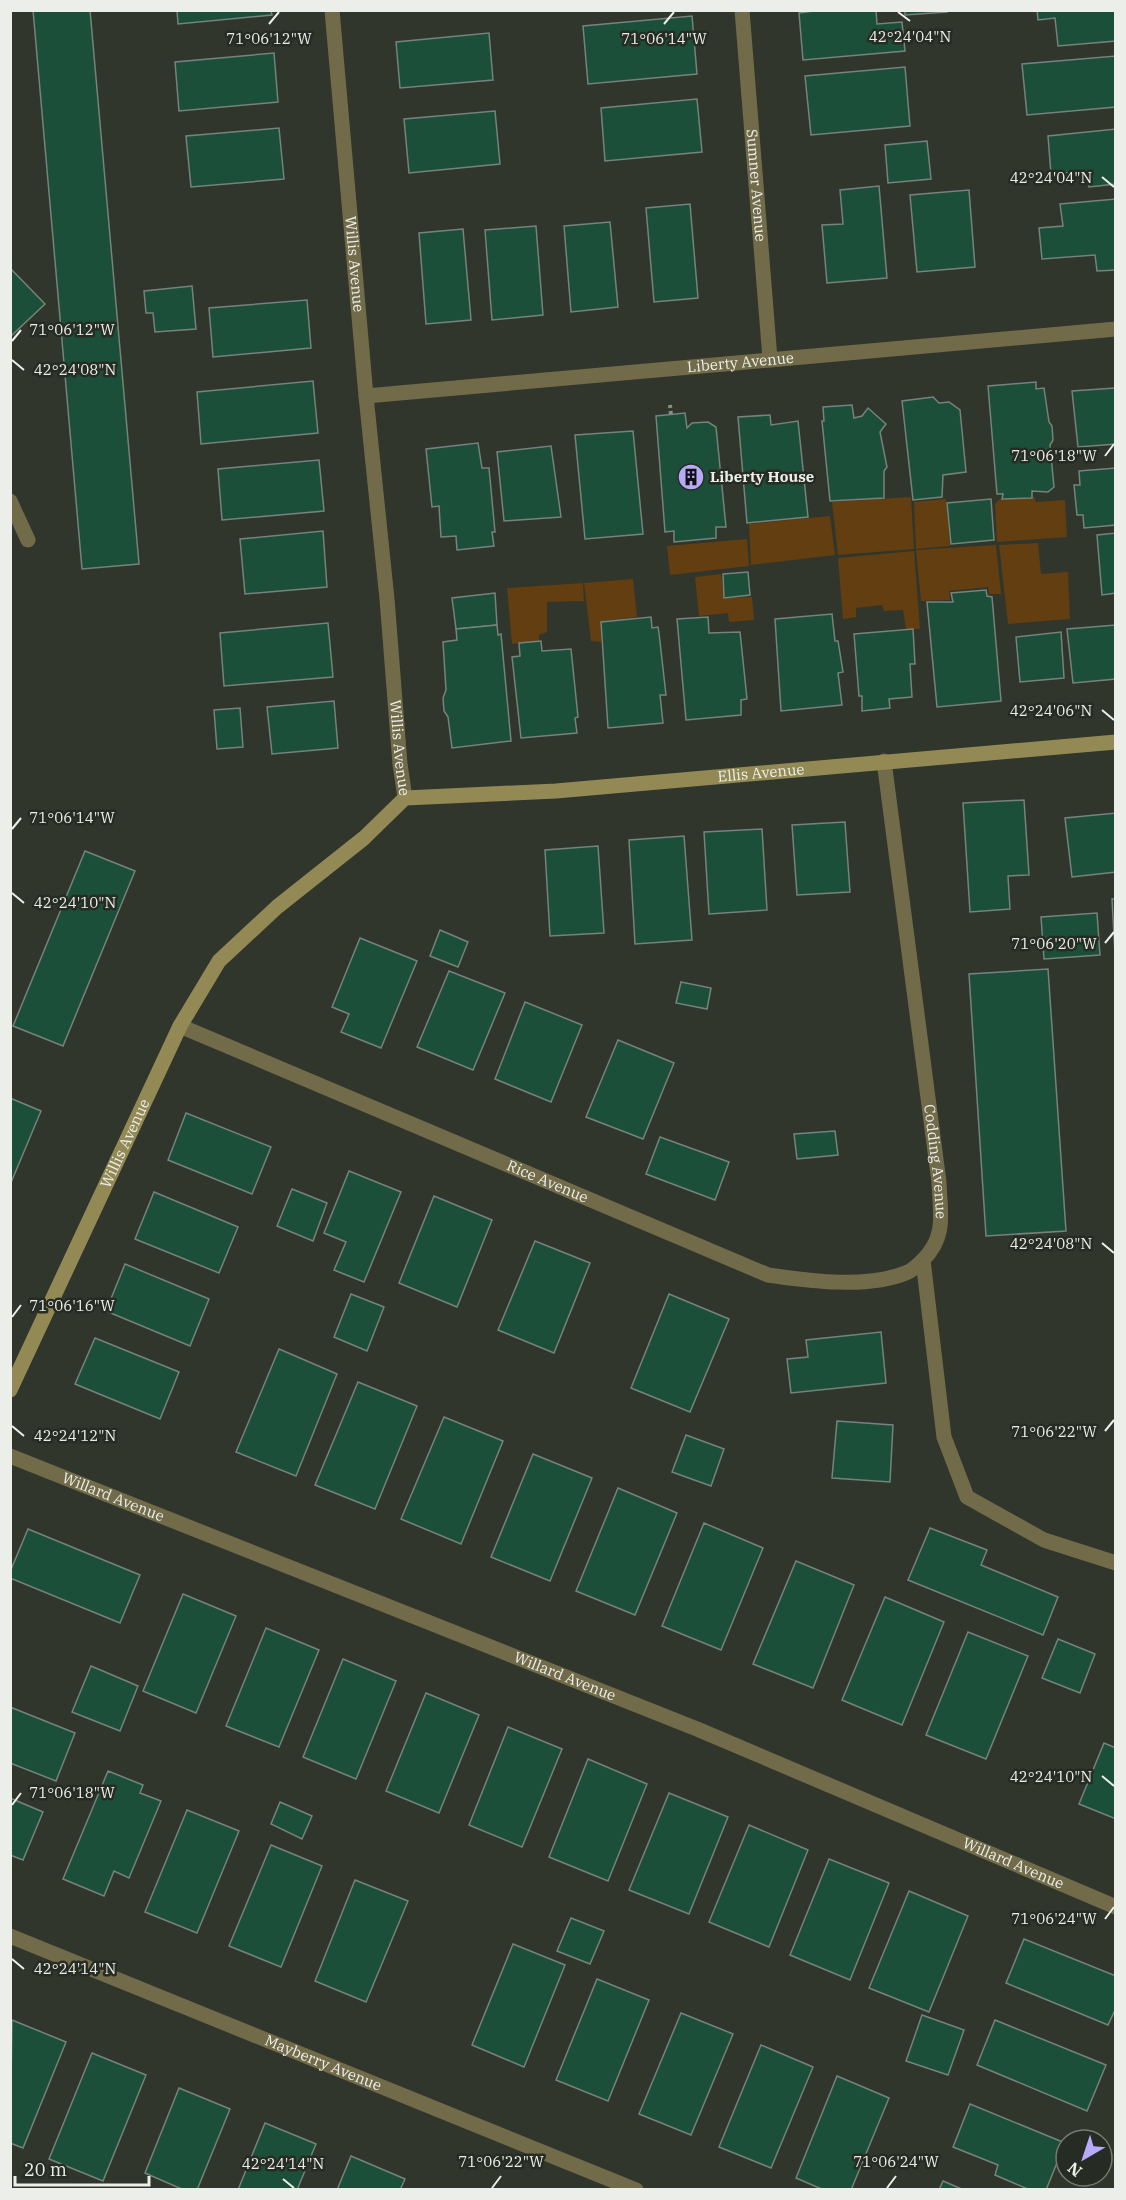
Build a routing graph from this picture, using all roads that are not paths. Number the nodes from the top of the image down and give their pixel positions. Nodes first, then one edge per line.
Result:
1 (332, 10) edge
2 (742, 10) edge
3 (1116, 328) edge
4 (770, 359) junction
5 (366, 396) junction
6 (10, 501) edge
7 (28, 540) dead end
8 (1116, 742) edge
9 (884, 761) junction
10 (405, 798) junction
11 (180, 1026) junction
12 (923, 1260) junction
13 (10, 1390) edge
14 (10, 1456) edge
15 (1116, 1563) edge
16 (1116, 1907) edge
17 (10, 1935) edge
18 (636, 2190) edge

1 - 5 street, Willis Avenue
2 - 4 street, Sumner Avenue
3 - 4 street, Liberty Avenue
4 - 5 street, Liberty Avenue
5 - 10 street, Willis Avenue
6 - 7 street
8 - 9 street, Ellis Avenue
9 - 10 street, Ellis Avenue
9 - 12 street, Codding Avenue
10 - 11 street, Willis Avenue
11 - 12 street, Rice Avenue
11 - 13 street, Willis Avenue
12 - 15 street
14 - 16 street, Willard Avenue
17 - 18 street, Mayberry Avenue

